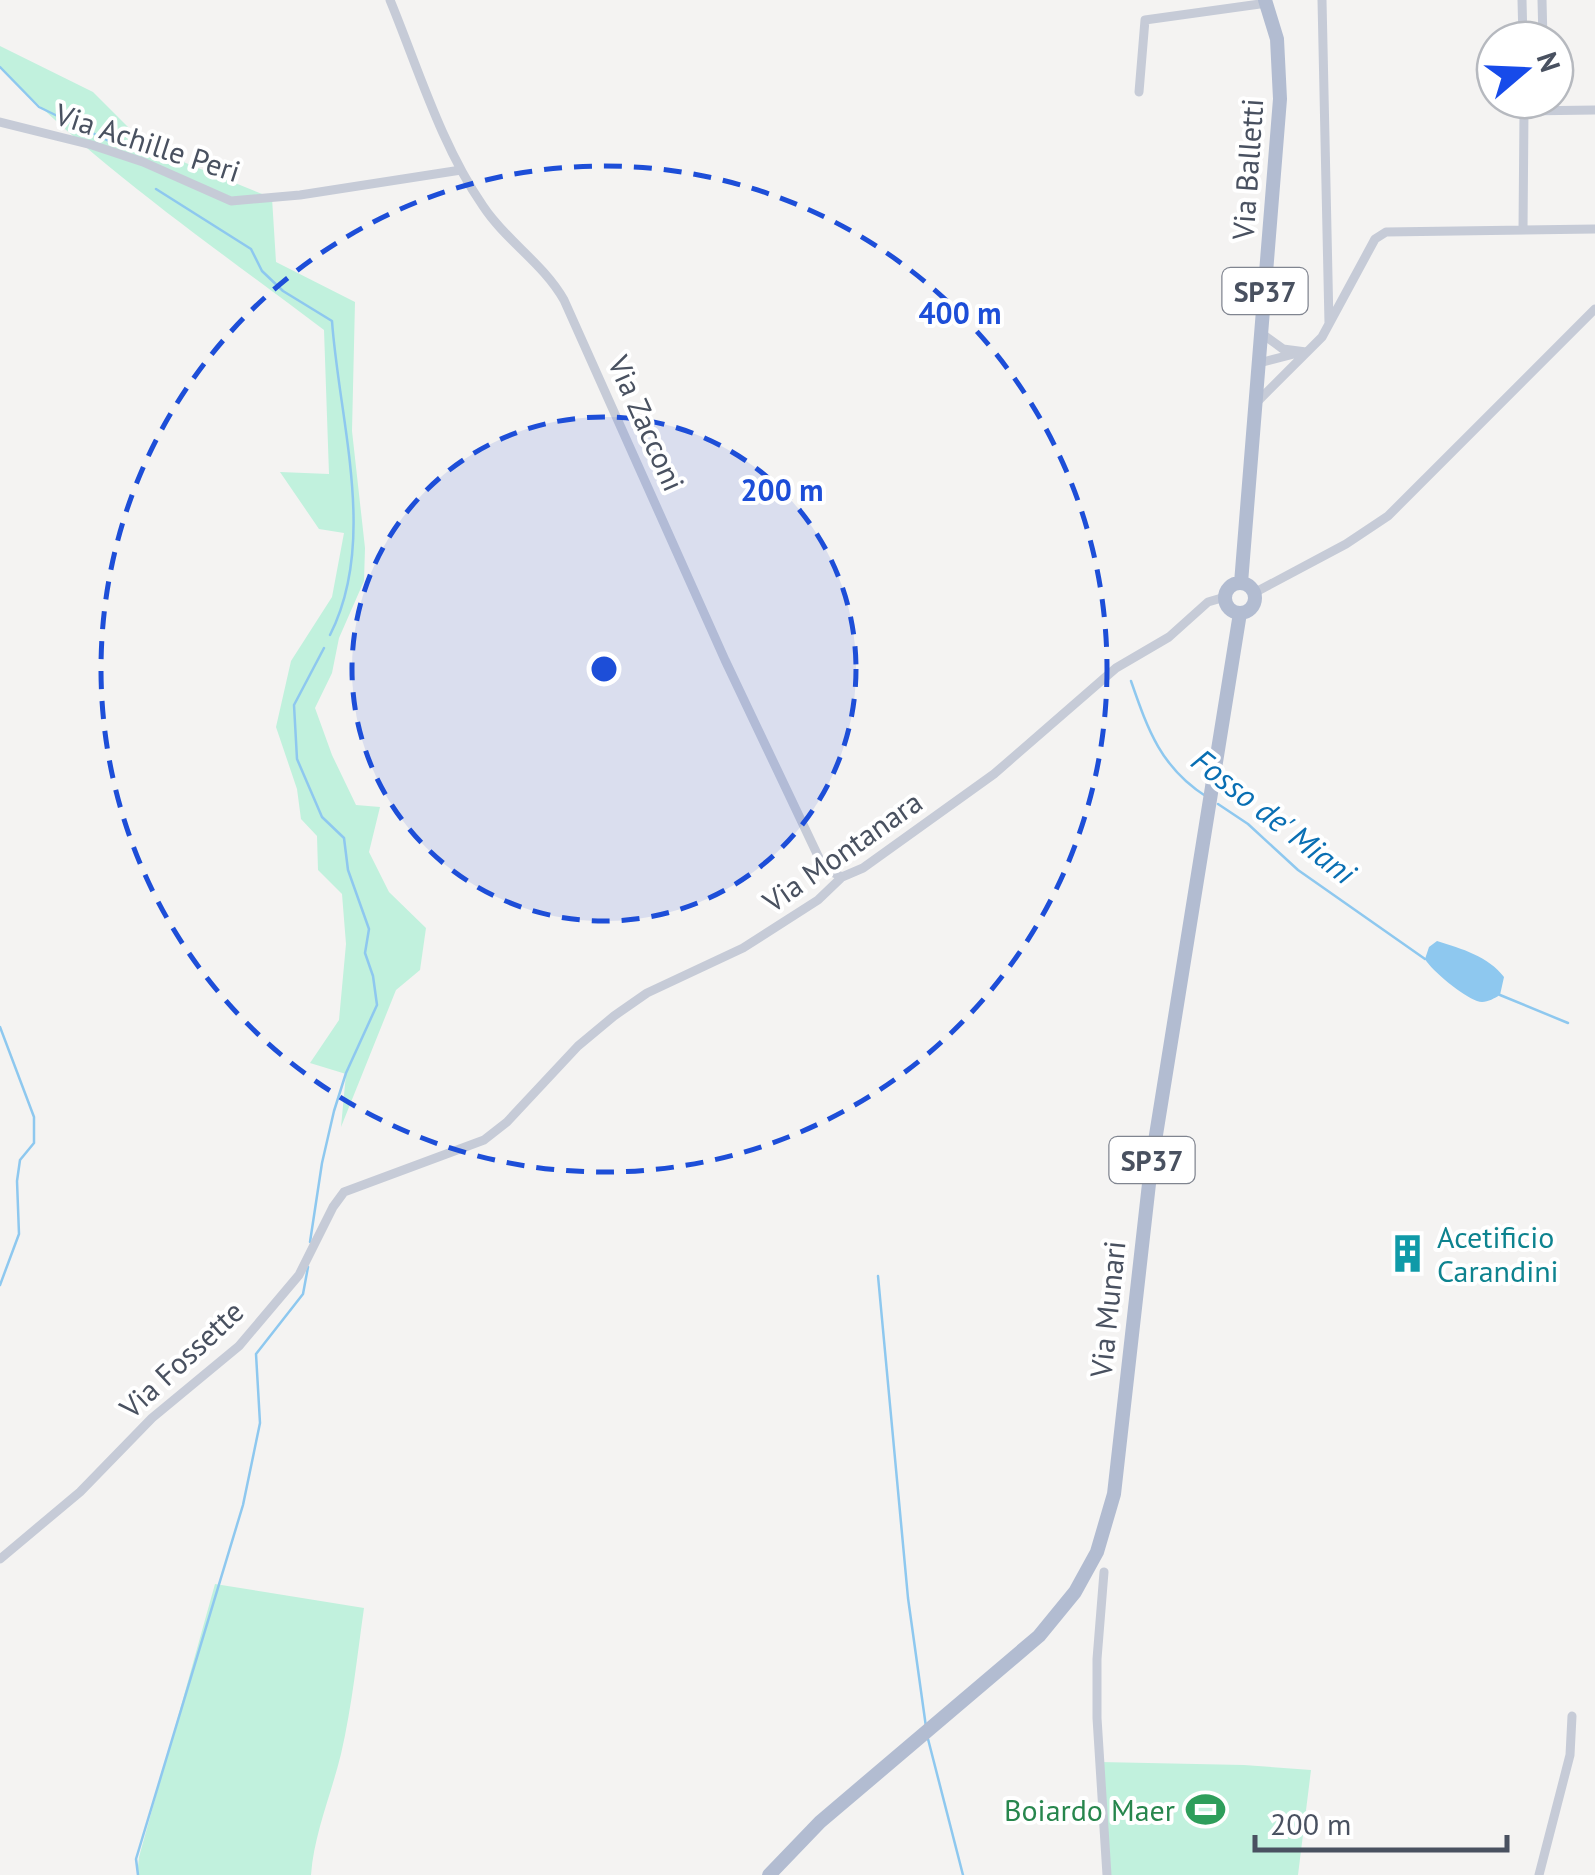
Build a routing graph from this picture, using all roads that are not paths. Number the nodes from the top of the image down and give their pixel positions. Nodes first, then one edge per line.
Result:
1 (390, 0) edge
2 (1322, 0) edge
3 (1266, 2) edge
4 (1139, 92) dead end
5 (1524, 120) edge
6 (0, 122) edge
7 (460, 170) junction
8 (1595, 229) edge
9 (1523, 230) junction
10 (1595, 310) edge
11 (1329, 326) junction
12 (1261, 333) junction
13 (1302, 356) junction
14 (1259, 366) junction
15 (1256, 403) junction
16 (1248, 588) junction
17 (1225, 597) junction
18 (1240, 613) junction
19 (842, 877) junction
20 (484, 1140) joint
21 (0, 1559) edge
22 (1104, 1572) dead end
23 (1572, 1716) dead end
24 (769, 1875) edge
25 (1107, 1875) edge
26 (1539, 1875) edge

1 - 7 street, Via Zacconi
2 - 11 street
3 - 4 street
3 - 12 main road, Via Balletti / SP37
5 - 9 street
6 - 7 street, Via Achille Peri
7 - 19 street, Via Zacconi
8 - 9 street
9 - 11 street
10 - 16 street
11 - 13 street
12 - 13 street
12 - 14 main road, Via Balletti / SP37
13 - 14 street
13 - 15 street
14 - 15 main road, Via Balletti / SP37
15 - 16 main road, Via Balletti / SP37
16 - 17 main road
16 - 18 main road, Via Munari / SP37
17 - 18 main road
17 - 19 street, Via Montanara
18 - 24 main road, Via Munari / SP37
19 - 20 street, Via Montanara
20 - 21 street, Via Fossette
22 - 25 street
23 - 26 street

